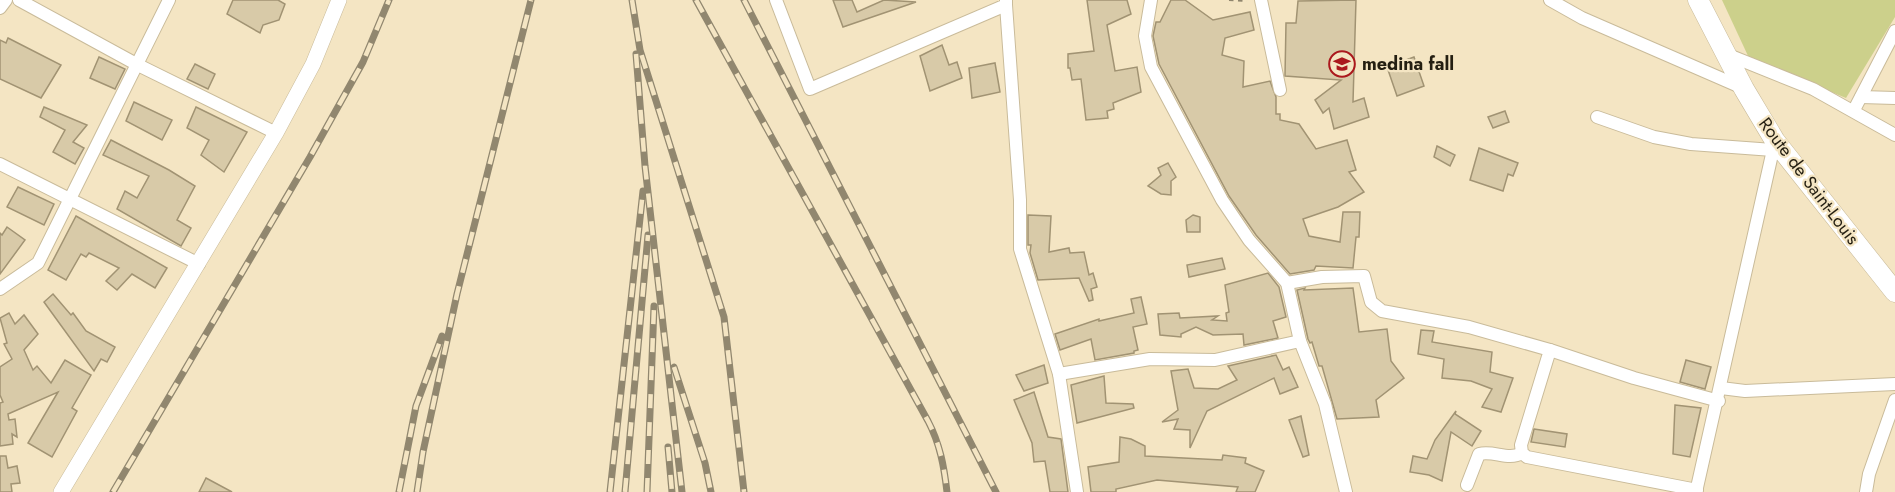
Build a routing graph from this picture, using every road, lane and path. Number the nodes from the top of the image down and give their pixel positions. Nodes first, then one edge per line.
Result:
1 (6, 0) edge
2 (19, 0) edge
3 (169, 0) edge
4 (339, 0) edge
5 (776, 0) edge
6 (1151, 0) edge
7 (1229, 0) edge
8 (1550, 0) edge
9 (1698, 0) edge
10 (1261, 1) edge
11 (1006, 2) edge
12 (0, 8) edge
13 (1895, 31) edge
14 (1725, 53) junction
15 (138, 65) junction
16 (1744, 89) junction
17 (1280, 90) dead end
18 (1861, 97) junction
19 (1895, 98) edge
20 (1854, 110) junction
21 (1597, 117) dead end
22 (276, 133) junction
23 (1895, 135) edge
24 (1774, 146) junction
25 (0, 164) edge
26 (69, 198) junction
27 (199, 264) junction
28 (1287, 283) junction
29 (0, 289) edge
30 (1895, 292) edge
31 (1300, 341) junction
32 (1550, 350) junction
33 (1059, 374) junction
34 (1895, 384) edge
35 (1721, 388) junction
36 (1895, 400) edge
37 (1719, 401) junction
38 (1522, 453) junction
39 (1467, 484) dead end
40 (1697, 491) edge
41 (61, 492) edge
42 (1077, 492) edge
43 (1346, 492) edge
44 (1866, 492) edge

1 - 12 street
2 - 15 street
3 - 15 street
4 - 22 street
5 - 11 street
6 - 28 street
7 - 10 path
8 - 16 street
9 - 14 main road, Route de Saint-Louis
10 - 17 street
11 - 33 street
13 - 18 street
14 - 16 main road, Route de Saint-Louis
14 - 20 street
15 - 22 street
15 - 26 street
16 - 24 main road, Route de Saint-Louis
18 - 19 street
18 - 20 street
20 - 23 street
21 - 24 street
22 - 27 street
24 - 30 main road, Route de Saint-Louis
24 - 35 street
25 - 26 street
26 - 27 street
26 - 29 street
27 - 41 street
28 - 31 street
28 - 32 street
31 - 33 street
31 - 43 street
32 - 37 street
32 - 38 street
33 - 42 street
34 - 35 street
35 - 37 street
36 - 44 street
37 - 40 street
38 - 39 street
38 - 40 street

